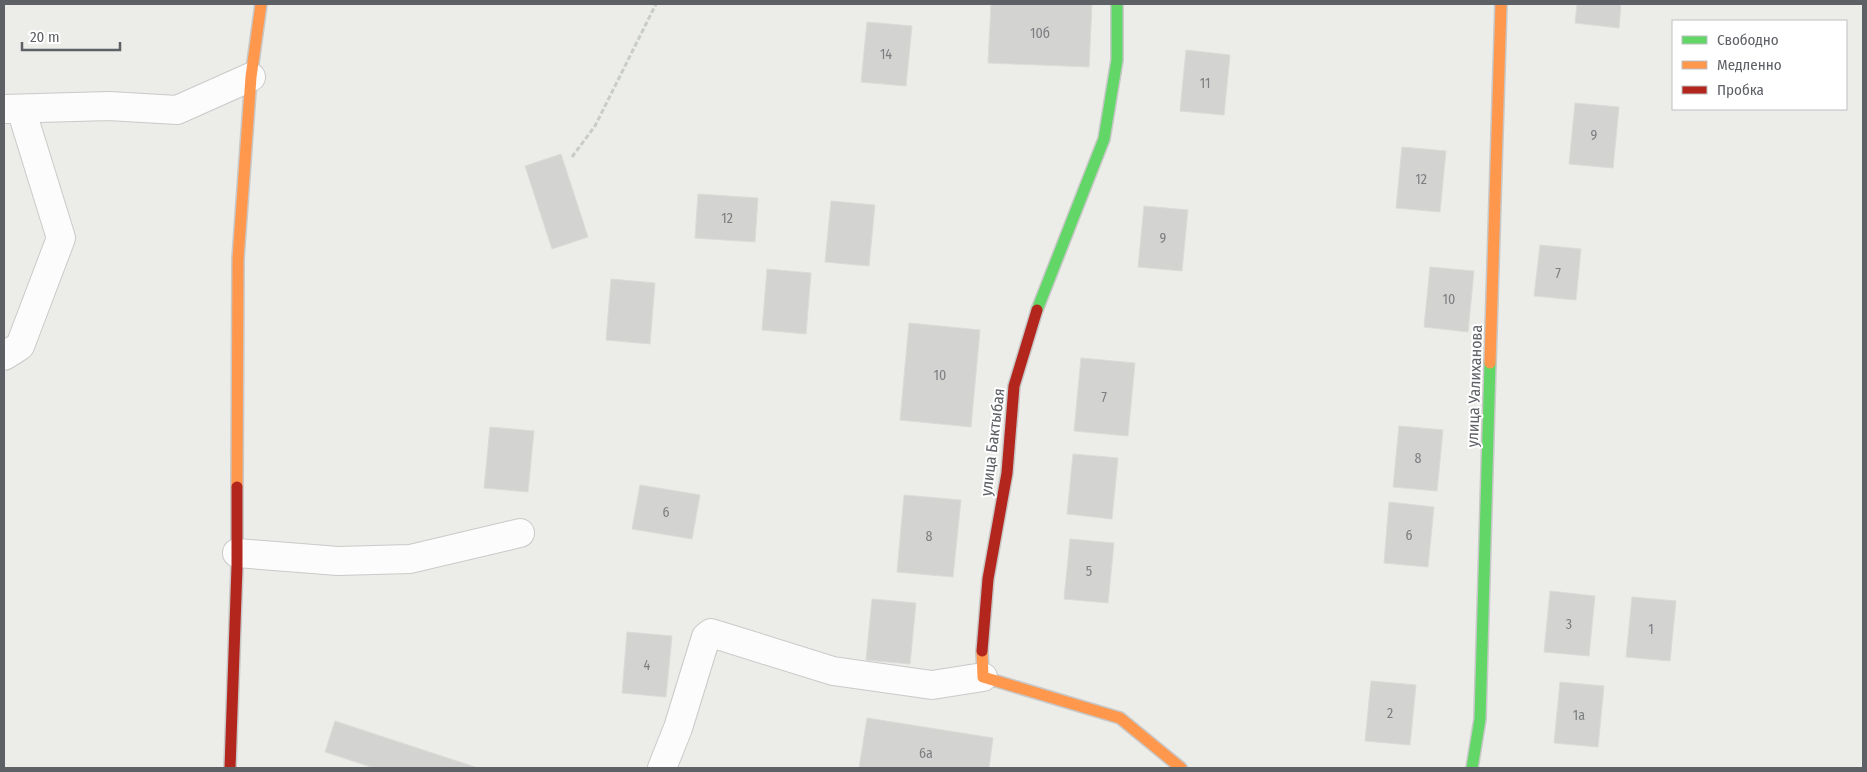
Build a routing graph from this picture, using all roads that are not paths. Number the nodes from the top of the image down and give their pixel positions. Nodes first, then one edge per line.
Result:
1 (262, 4) edge
2 (1117, 4) edge
3 (1501, 4) edge
4 (251, 77) junction
5 (12, 109) edge
6 (4, 356) edge
7 (520, 533) dead end
8 (237, 553) junction
9 (983, 677) junction
10 (230, 768) edge
11 (662, 768) edge
12 (1181, 768) edge
13 (1472, 768) edge

1 - 4 street
2 - 9 street, улица Бактыбая
3 - 13 street, улица Уалиханова
4 - 5 street
4 - 8 street
5 - 6 street
7 - 8 street
8 - 10 street
9 - 11 street
9 - 12 street

